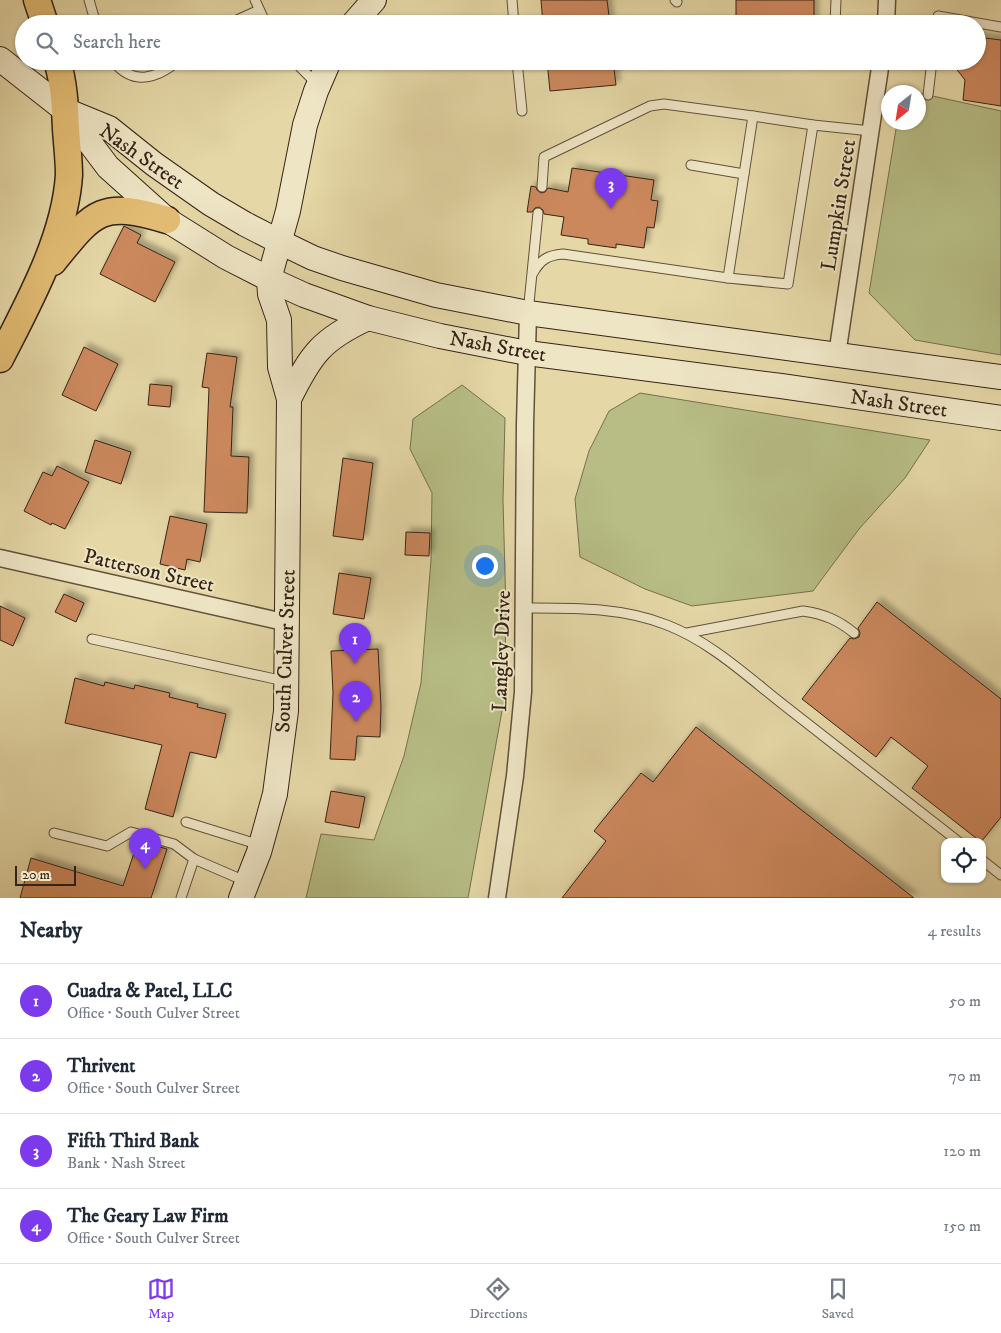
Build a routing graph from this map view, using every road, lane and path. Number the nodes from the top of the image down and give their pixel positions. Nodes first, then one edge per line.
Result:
1 (37, 0) edge
2 (89, 0) edge
3 (255, 0) edge
4 (374, 0) edge
5 (512, 0) edge
6 (836, 0) edge
7 (887, 0) edge
8 (259, 10) junction
9 (42, 15) edge
10 (93, 15) edge
11 (248, 15) edge
12 (262, 15) edge
13 (362, 15) edge
14 (513, 15) edge
15 (835, 15) edge
16 (886, 15) edge
17 (986, 24) edge
18 (1001, 27) edge
19 (0, 59) edge
20 (58, 70) edge
21 (121, 70) edge
22 (165, 70) edge
23 (303, 70) edge
24 (325, 70) edge
25 (518, 70) edge
26 (880, 70) edge
27 (931, 70) edge
28 (318, 85) junction
29 (928, 95) dead end
30 (65, 110) junction
31 (522, 111) dead end
32 (753, 116) junction
33 (813, 125) junction
34 (871, 131) junction
35 (691, 165) dead end
36 (744, 174) junction
37 (542, 188) dead end
38 (538, 213) dead end
39 (167, 220) junction
40 (280, 242) junction
41 (533, 273) junction
42 (41, 276) junction
43 (728, 278) junction
44 (269, 279) junction
45 (528, 313) junction
46 (368, 318) junction
47 (527, 353) junction
48 (837, 354) junction
49 (0, 359) edge
50 (1001, 377) edge
51 (289, 399) junction
52 (1001, 418) edge
53 (0, 558) edge
54 (525, 608) junction
55 (288, 623) junction
56 (854, 632) dead end
57 (687, 633) junction
58 (92, 640) dead end
59 (287, 680) junction
60 (186, 822) dead end
61 (54, 833) dead end
62 (954, 838) edge
63 (261, 845) junction
64 (194, 859) junction
65 (986, 863) edge
66 (1001, 875) edge
67 (245, 890) edge
68 (181, 898) edge
69 (497, 898) edge

1 - 9 main road
2 - 10 lane
3 - 8 lane
4 - 13 street
5 - 14 lane
6 - 15 lane
7 - 16 street
8 - 11 lane
8 - 12 lane
17 - 18 lane
19 - 30 street, Nash Street
20 - 30 main road
21 - 22 lane
23 - 28 lane
24 - 28 street
25 - 31 lane
26 - 34 street, Lumpkin Street
27 - 29 lane
28 - 40 street
30 - 39 street, Nash Street
30 - 40 street, Nash Street
30 - 42 main road
32 - 33 lane
32 - 36 lane
32 - 37 lane
33 - 34 lane
33 - 43 lane
34 - 48 street, Lumpkin Street
35 - 36 lane
36 - 43 lane
38 - 41 lane
39 - 42 main road
39 - 44 street, Nash Street
40 - 44 street
40 - 45 street, Nash Street
41 - 43 lane
41 - 45 lane
42 - 49 main road
44 - 46 street, Nash Street
44 - 51 street
45 - 47 street, Langley Drive
45 - 48 street, Nash Street
46 - 47 street, Nash Street
46 - 51 street
47 - 52 street, Nash Street
47 - 54 street, Langley Drive
48 - 50 street, Nash Street
51 - 55 street, South Culver Street
53 - 55 street, Patterson Street
54 - 57 lane
54 - 69 street, Langley Drive
55 - 59 street, South Culver Street
56 - 57 lane
57 - 62 lane
58 - 59 lane
59 - 63 street, South Culver Street
60 - 63 lane
61 - 64 lane
63 - 67 street, South Culver Street
64 - 67 lane
64 - 68 lane
65 - 66 lane

